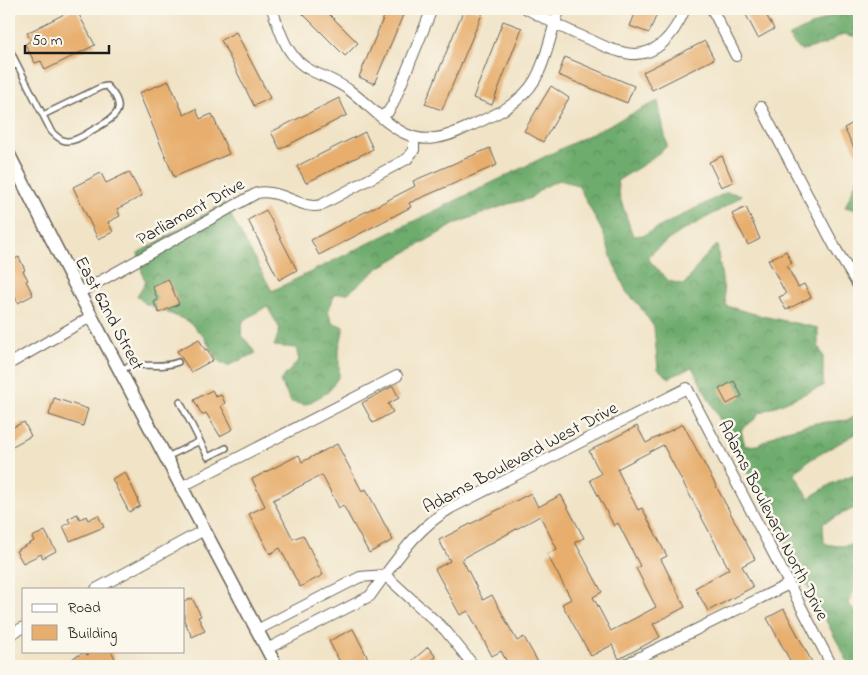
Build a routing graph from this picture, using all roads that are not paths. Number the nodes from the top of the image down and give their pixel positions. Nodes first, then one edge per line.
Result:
1 (272, 9) edge
2 (432, 9) edge
3 (527, 9) edge
4 (560, 9) edge
5 (685, 9) edge
6 (712, 9) edge
7 (553, 24) junction
8 (9, 48) edge
9 (736, 56) dead end
10 (17, 64) junction
11 (9, 69) edge
12 (760, 107) dead end
13 (43, 115) junction
14 (381, 116) junction
15 (414, 137) junction
16 (11, 163) edge
17 (859, 288) edge
18 (79, 293) junction
19 (92, 316) junction
20 (178, 362) dead end
21 (9, 364) edge
22 (120, 370) junction
23 (397, 376) dead end
24 (687, 388) joint
25 (180, 402) dead end
26 (200, 441) junction
27 (226, 448) dead end
28 (166, 458) junction
29 (181, 487) junction
30 (204, 530) junction
31 (385, 575) junction
32 (789, 584) junction
33 (98, 588) edge
34 (22, 628) edge
35 (257, 630) junction
36 (9, 635) edge
37 (267, 649) junction
38 (276, 666) edge
39 (474, 666) edge
40 (622, 666) edge
41 (832, 666) edge

1 - 14 street
2 - 14 street
3 - 7 street
4 - 7 street
5 - 7 street
6 - 9 street
7 - 15 street
8 - 10 lane
10 - 11 lane
10 - 13 lane
12 - 17 street
13 - 13 lane
14 - 15 street
15 - 18 street, Parliament Drive
16 - 18 street, East 62nd Street
18 - 19 street, East 62nd Street
19 - 21 street
19 - 22 street, East 62nd Street
20 - 22 lane
22 - 28 street, East 62nd Street
23 - 29 street
24 - 31 street, Adams Boulevard West Drive
24 - 32 street, Adams Boulevard North Drive
25 - 26 lane
26 - 27 lane
26 - 28 lane
28 - 29 street, East 62nd Street
29 - 30 street, East 62nd Street
30 - 33 street
30 - 35 street, East 62nd Street
31 - 35 street
31 - 37 street, Adams Boulevard West Drive
31 - 39 street
32 - 40 street
32 - 41 street, Adams Boulevard North Drive
34 - 36 street
35 - 37 street, East 62nd Street
37 - 38 street, East 62nd Street

